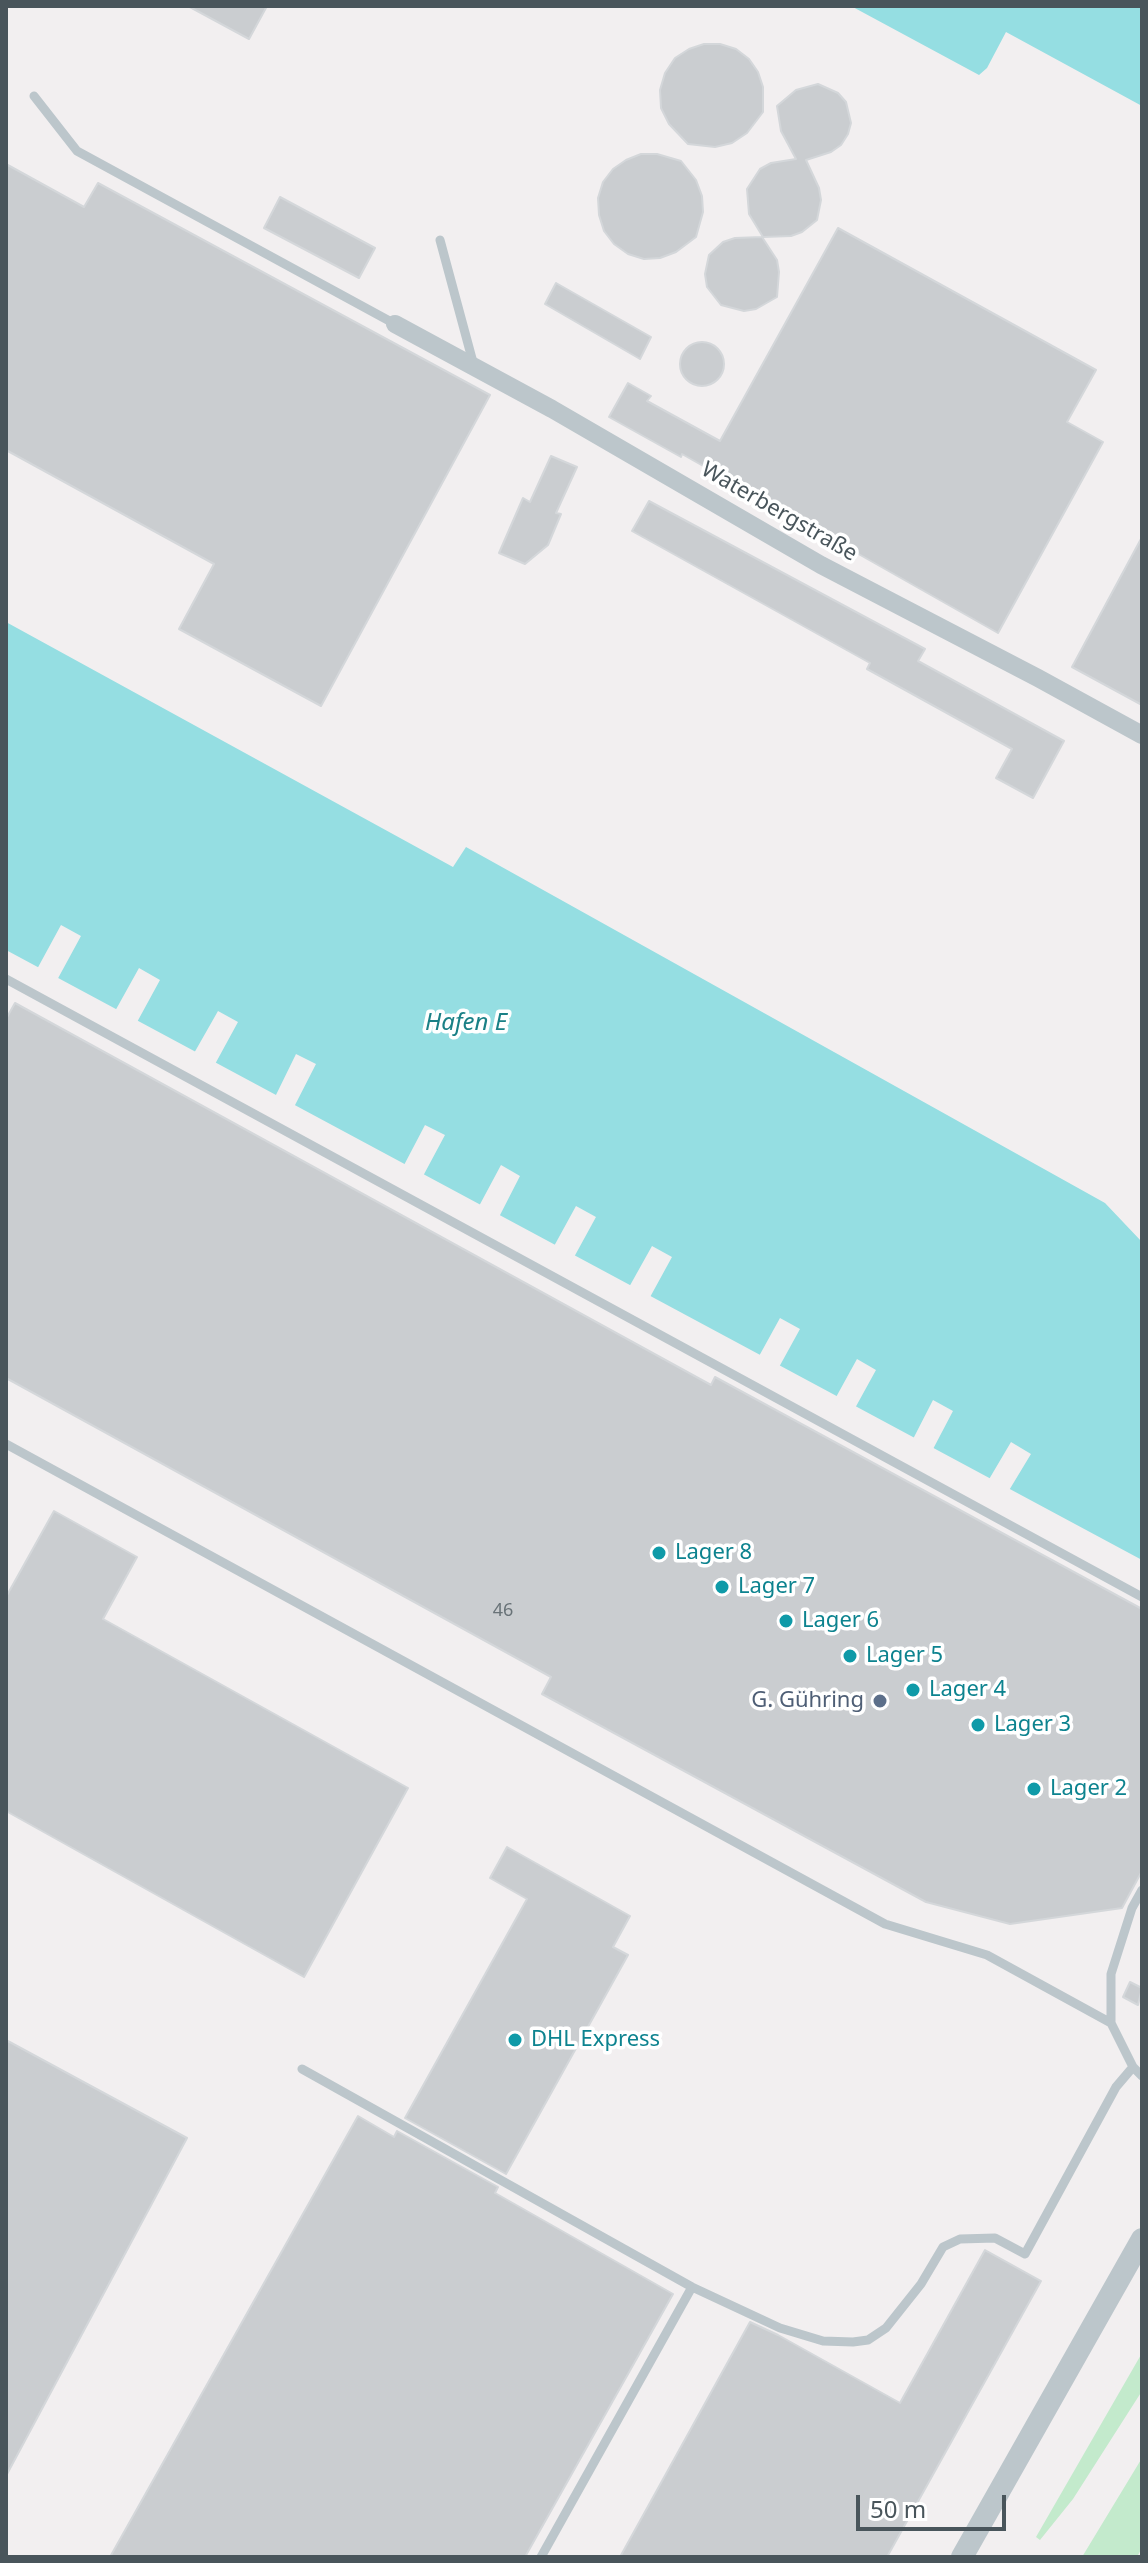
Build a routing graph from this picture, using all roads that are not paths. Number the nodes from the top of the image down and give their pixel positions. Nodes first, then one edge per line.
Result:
1 (34, 96) dead end
2 (440, 240) dead end
3 (395, 324) joint
4 (475, 370) junction
5 (1142, 735) edge
6 (6, 979) edge
7 (6, 1444) edge
8 (1142, 1597) edge
9 (1142, 1890) edge
10 (1111, 2023) junction
11 (1133, 2067) junction
12 (302, 2069) dead end
13 (1142, 2076) edge
14 (1142, 2239) edge
15 (692, 2287) junction
16 (541, 2557) edge
17 (962, 2557) edge

1 - 3 lane
2 - 4 lane
3 - 4 street, Waterbergstraße
4 - 5 street, Waterbergstraße
6 - 8 lane
7 - 10 lane
9 - 10 lane
10 - 11 lane
11 - 13 lane
11 - 15 lane
12 - 15 lane
14 - 17 street
15 - 16 lane

